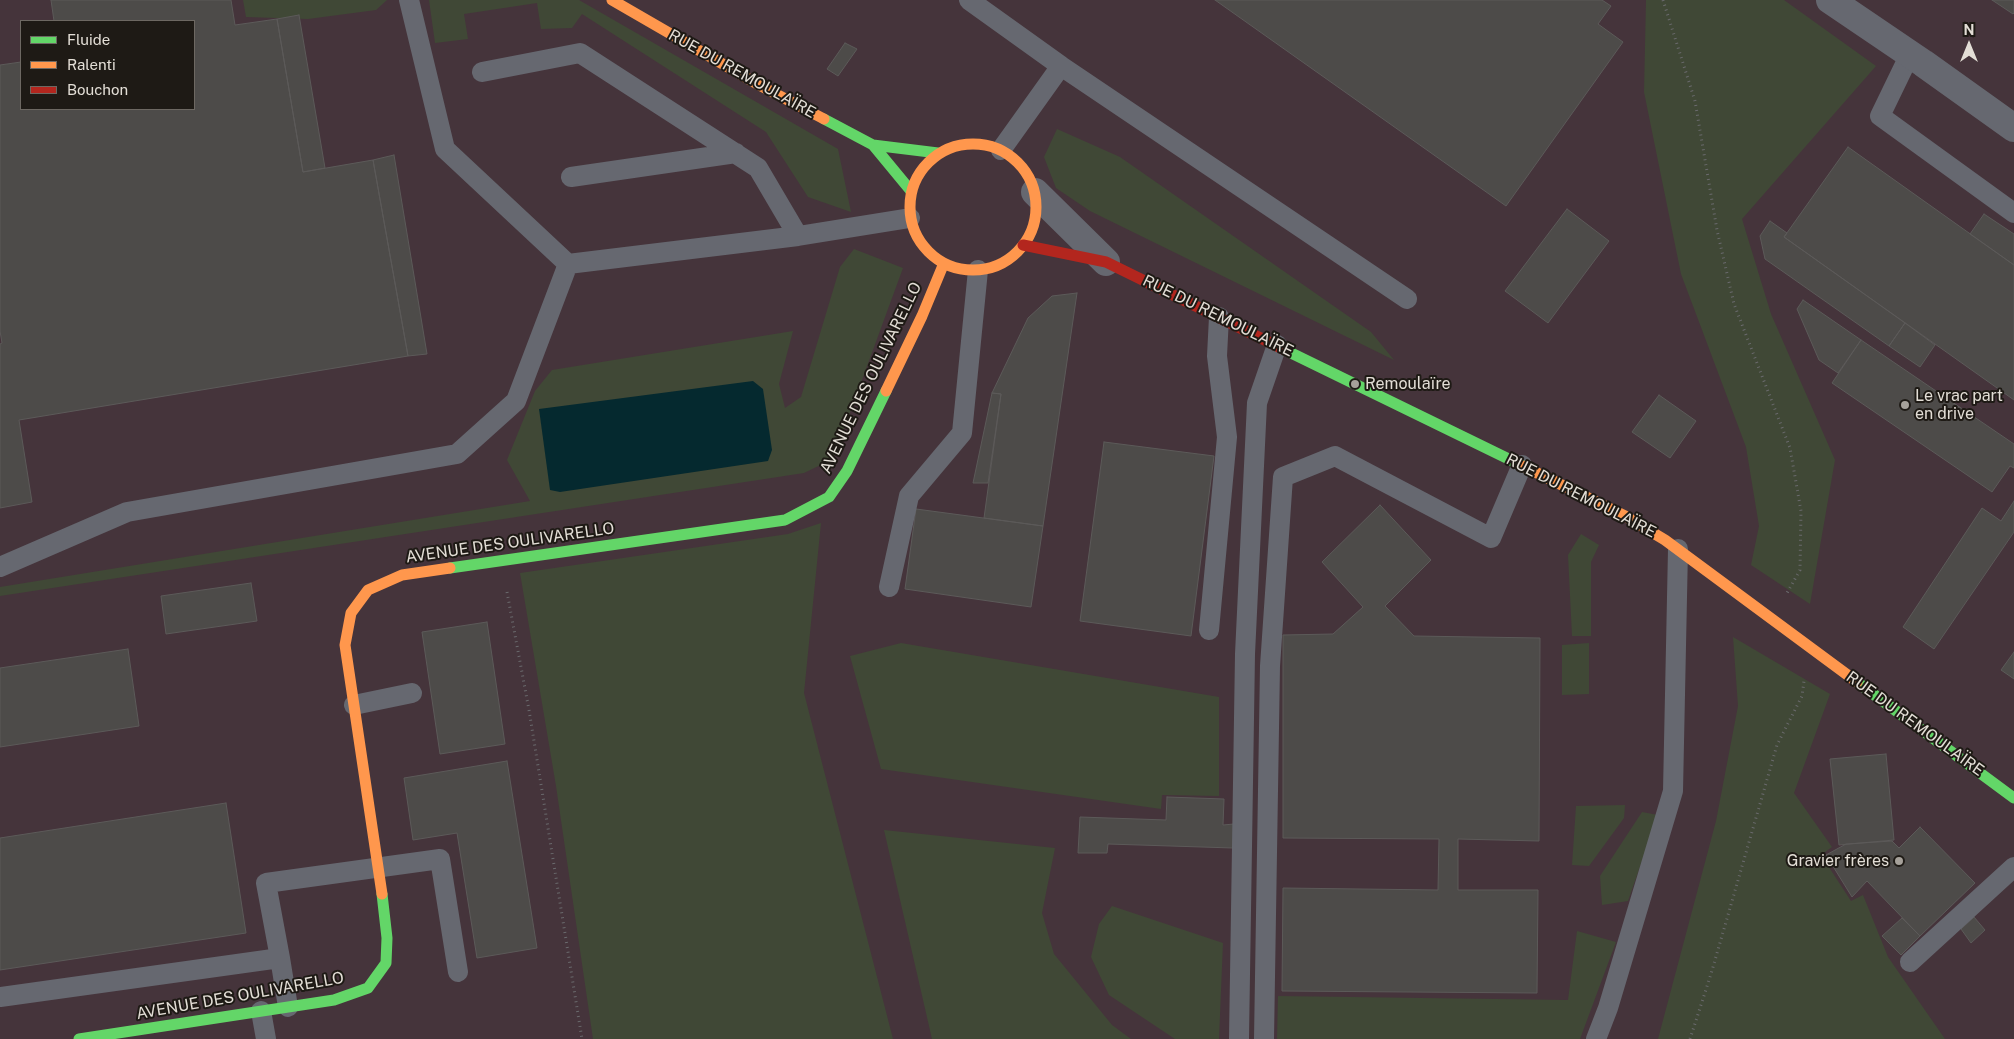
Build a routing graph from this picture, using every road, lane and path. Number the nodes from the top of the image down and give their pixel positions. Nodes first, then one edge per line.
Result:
1 (409, 0) edge
2 (612, 0) edge
3 (969, 0) edge
4 (1663, 0) edge
5 (1830, 0) edge
6 (1910, 54) junction
7 (1060, 66) junction
8 (482, 72) dead end
9 (2014, 128) edge
10 (872, 145) junction
11 (1001, 150) junction
12 (736, 153) junction
13 (938, 153) junction
14 (571, 177) dead end
15 (911, 191) junction
16 (1035, 192) junction
17 (2014, 213) edge
18 (910, 218) junction
19 (798, 236) junction
20 (1023, 245) junction
21 (1106, 262) junction
22 (944, 263) junction
23 (568, 264) junction
24 (978, 270) junction
25 (1407, 299) dead end
26 (1219, 317) junction
27 (1277, 345) junction
28 (1522, 465) junction
29 (1678, 549) junction
30 (0, 568) edge
31 (889, 587) dead end
32 (507, 590) dead end
33 (1787, 593) dead end
34 (1209, 630) dead end
35 (1805, 675) dead end
36 (412, 693) dead end
37 (354, 705) junction
38 (2014, 798) edge
39 (378, 867) junction
40 (2014, 867) edge
41 (280, 958) junction
42 (1910, 962) dead end
43 (458, 972) dead end
44 (0, 997) edge
45 (288, 1007) junction
46 (261, 1011) junction
47 (79, 1039) edge
48 (266, 1039) edge
49 (582, 1039) edge
50 (1239, 1039) edge
51 (1264, 1039) edge
52 (1596, 1039) edge
53 (1690, 1039) edge

1 - 23 lane
2 - 10 street, RUE DU REMOULAÏRE
3 - 7 lane
4 - 33 path
5 - 6 street
6 - 9 street
6 - 17 lane
7 - 11 lane
7 - 25 lane
8 - 12 lane
10 - 13 street, RUE DU REMOULAÏRE
10 - 15 street, RUE DU REMOULAÏRE
11 - 13 street, RUE DU REMOULAÏRE
11 - 16 street, RUE DU REMOULAÏRE
12 - 14 lane
12 - 19 lane
13 - 15 street, RUE DU REMOULAÏRE
15 - 18 street, RUE DU REMOULAÏRE
16 - 20 street, RUE DU REMOULAÏRE
16 - 21 street, RUE DU REMOULAÏRE
18 - 19 lane
18 - 22 street, RUE DU REMOULAÏRE
19 - 23 lane
20 - 21 street, RUE DU REMOULAÏRE
20 - 24 street, RUE DU REMOULAÏRE
21 - 26 street, RUE DU REMOULAÏRE
22 - 24 street, RUE DU REMOULAÏRE
22 - 37 street, AVENUE DES OULIVARELLO
23 - 30 lane
24 - 31 lane
26 - 27 street, RUE DU REMOULAÏRE
26 - 34 lane
27 - 28 street, RUE DU REMOULAÏRE
27 - 50 lane
28 - 29 street, RUE DU REMOULAÏRE
28 - 51 lane
29 - 38 street, RUE DU REMOULAÏRE
29 - 52 lane
32 - 49 path
35 - 53 path
36 - 37 lane
37 - 39 street, AVENUE DES OULIVARELLO
39 - 41 lane
39 - 43 lane
39 - 45 street, AVENUE DES OULIVARELLO
40 - 42 lane
41 - 44 lane
41 - 45 lane
45 - 46 street, AVENUE DES OULIVARELLO
46 - 47 street, AVENUE DES OULIVARELLO
46 - 48 lane

